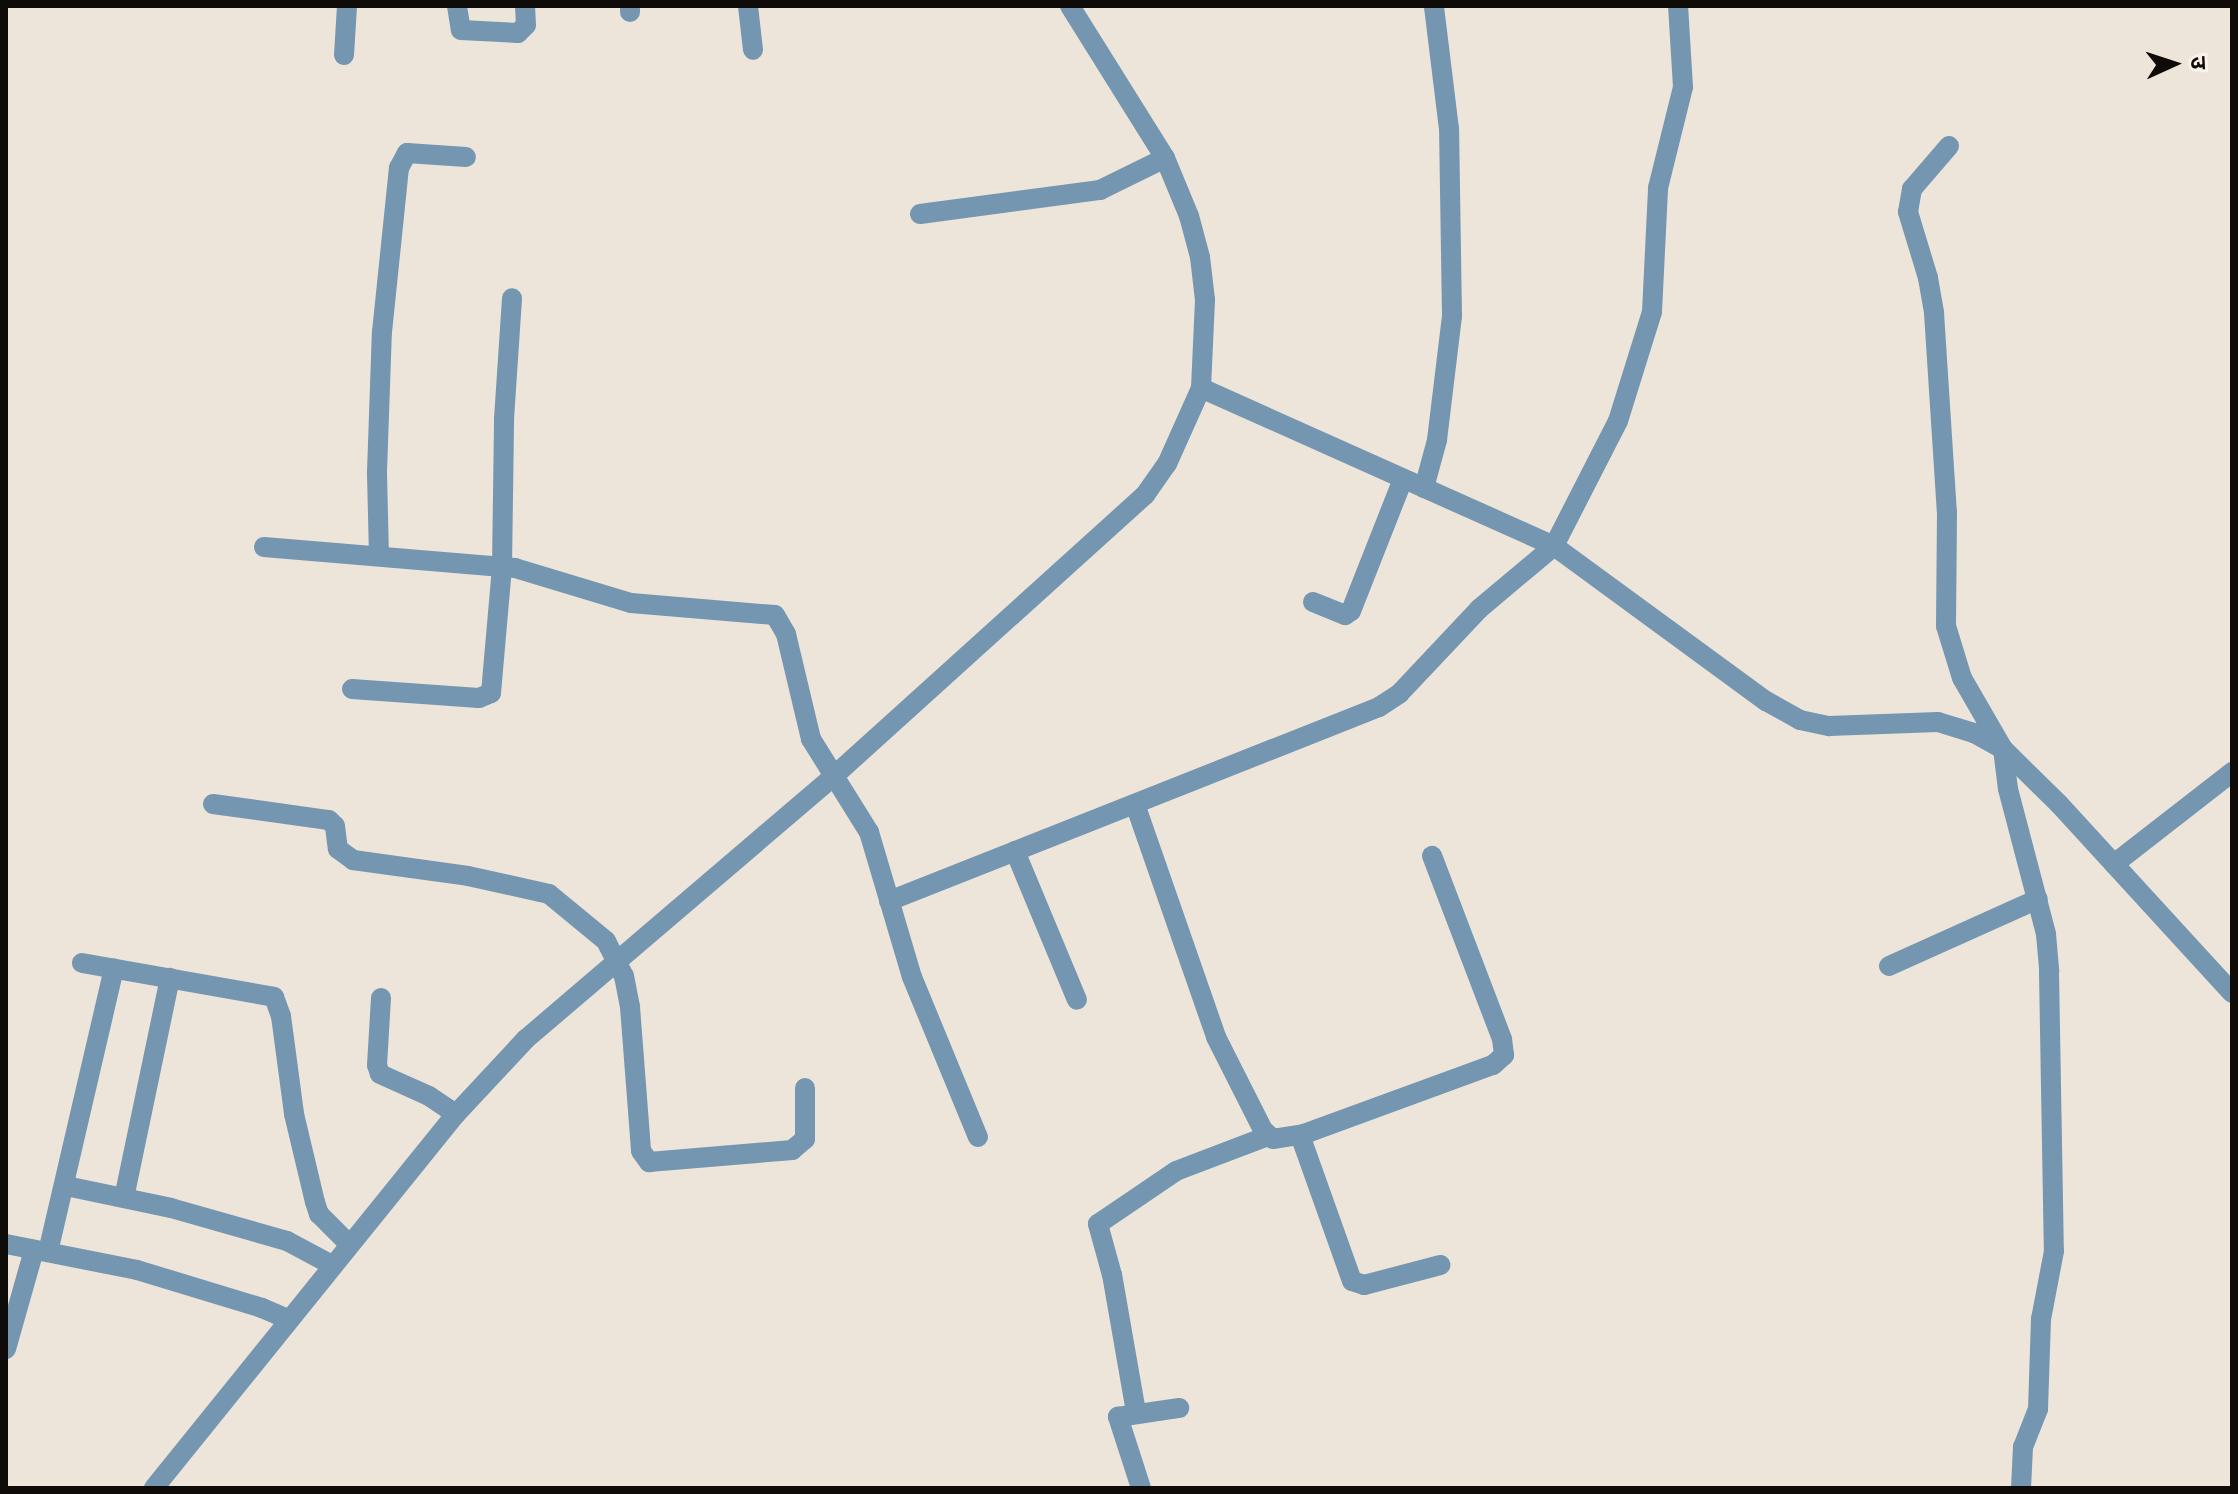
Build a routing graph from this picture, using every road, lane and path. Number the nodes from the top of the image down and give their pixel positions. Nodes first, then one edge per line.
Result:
1 (347, 6) edge
2 (457, 6) edge
3 (525, 6) edge
4 (748, 6) edge
5 (1070, 6) edge
6 (1434, 6) edge
7 (1678, 6) edge
8 (753, 50) dead end
9 (344, 55) dead end
10 (1949, 146) dead end
11 (466, 157) dead end
12 (1151, 166) junction
13 (920, 214) dead end
14 (512, 298) dead end
15 (1201, 388) junction
16 (1403, 479) junction
17 (1424, 488) junction
18 (1554, 546) junction
19 (264, 547) dead end
20 (379, 556) junction
21 (502, 567) junction
22 (1313, 602) dead end
23 (352, 689) dead end
24 (2003, 749) junction
25 (828, 765) junction
26 (2232, 772) edge
27 (213, 804) dead end
28 (1135, 804) junction
29 (1015, 851) junction
30 (1432, 856) dead end
31 (2114, 864) junction
32 (2038, 899) junction
33 (889, 901) junction
34 (612, 951) junction
35 (82, 963) dead end
36 (1889, 966) dead end
37 (114, 969) junction
38 (170, 978) junction
39 (2232, 993) edge
40 (381, 998) dead end
41 (1077, 1000) dead end
42 (805, 1088) dead end
43 (441, 1104) junction
44 (1300, 1135) junction
45 (1268, 1136) junction
46 (978, 1137) dead end
47 (66, 1186) junction
48 (124, 1198) junction
49 (339, 1234) junction
50 (6, 1244) edge
51 (41, 1251) junction
52 (320, 1258) junction
53 (1440, 1265) dead end
54 (274, 1313) junction
55 (6, 1349) edge
56 (1179, 1408) dead end
57 (1136, 1412) junction
58 (154, 1488) edge
59 (1141, 1488) edge
60 (2021, 1488) edge

1 - 9 street
2 - 3 street
4 - 8 street
5 - 12 street
6 - 17 street
7 - 18 street
10 - 24 street
11 - 20 street
12 - 13 street
12 - 15 street
14 - 21 street
15 - 16 street
15 - 25 street
16 - 17 street
16 - 22 street
17 - 18 street
18 - 24 street
18 - 28 street
19 - 20 street
20 - 21 street
21 - 23 street
21 - 25 street
24 - 31 street
24 - 32 street
25 - 33 street
25 - 34 street
26 - 31 street
27 - 34 street
28 - 29 street
28 - 45 street
29 - 33 street
29 - 41 street
30 - 44 street
31 - 39 street
32 - 36 street
32 - 60 street
33 - 46 street
34 - 42 street
34 - 43 street
35 - 37 street
37 - 38 street
37 - 47 street
38 - 48 street
38 - 49 street
40 - 43 street
43 - 49 street
44 - 45 street
44 - 53 street
45 - 57 street
47 - 48 street
47 - 51 street
48 - 52 street
49 - 52 street
50 - 51 street
51 - 54 street
51 - 55 street
52 - 54 street
54 - 58 street
56 - 57 street
57 - 59 street

